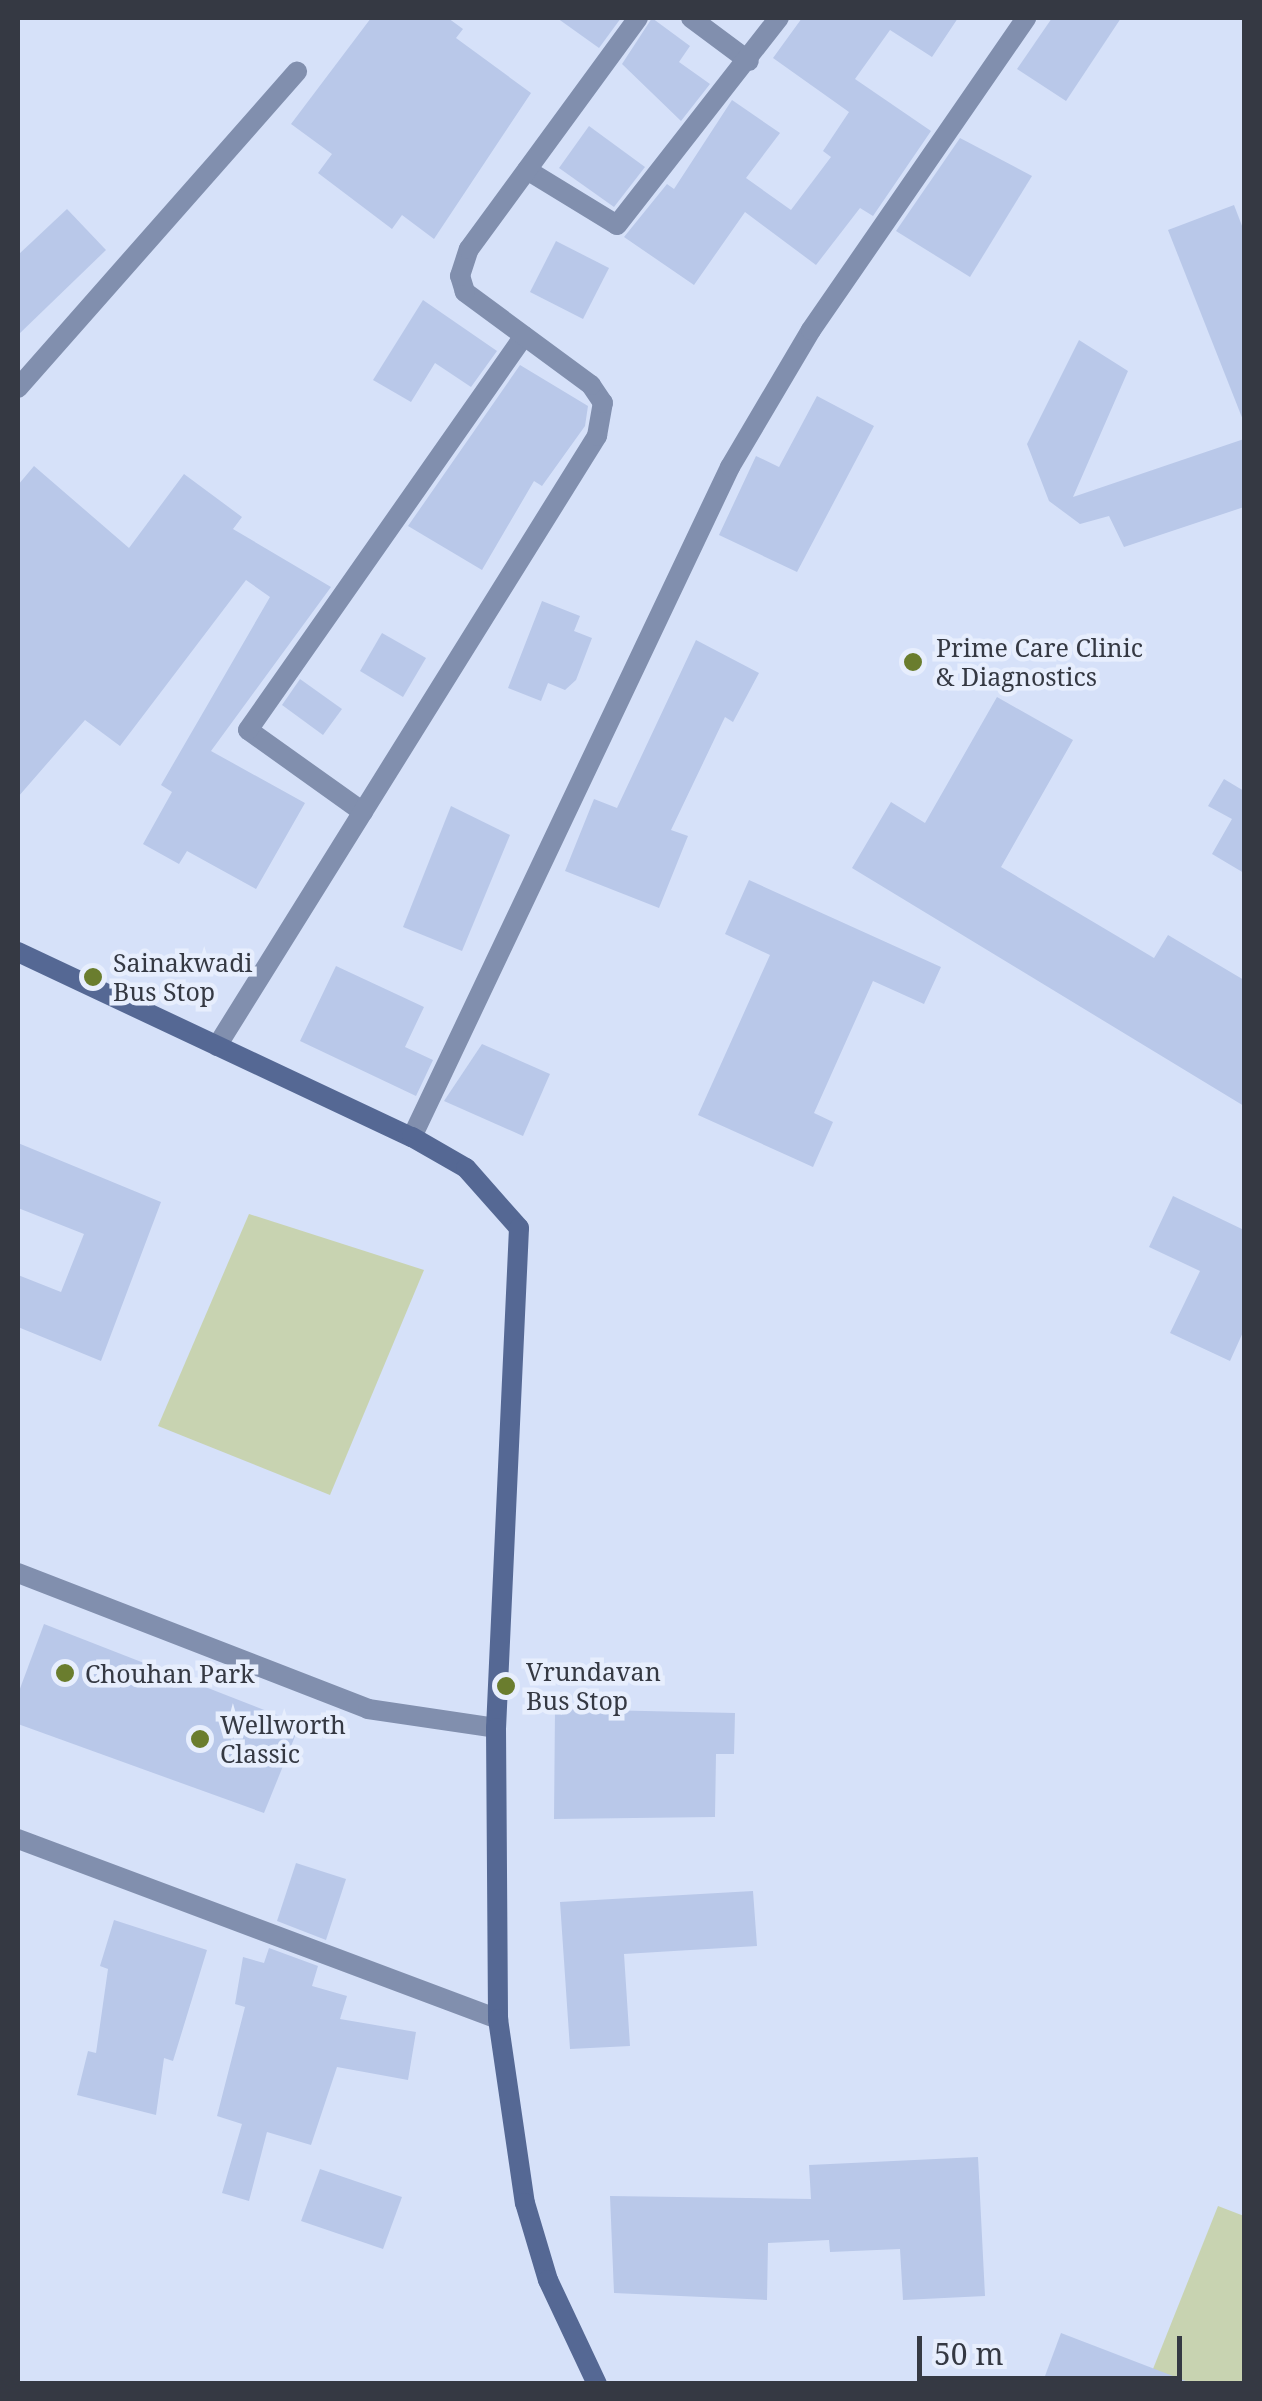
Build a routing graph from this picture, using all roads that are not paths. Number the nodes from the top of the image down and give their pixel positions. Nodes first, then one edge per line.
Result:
1 (638, 18) edge
2 (691, 18) edge
3 (779, 18) edge
4 (1026, 18) edge
5 (749, 61) junction
6 (297, 72) dead end
7 (527, 170) junction
8 (524, 336) junction
9 (18, 388) edge
10 (362, 812) junction
11 (18, 952) edge
12 (217, 1046) junction
13 (412, 1137) junction
14 (18, 1573) edge
15 (496, 1728) junction
16 (18, 1839) edge
17 (498, 2019) junction
18 (597, 2384) edge

1 - 7 street
2 - 5 street
3 - 5 street
4 - 13 street
5 - 7 street
6 - 9 street
7 - 8 street
8 - 10 street
8 - 10 street
10 - 12 street
11 - 12 street
12 - 13 street
13 - 15 street
14 - 15 street
15 - 17 street
16 - 17 street
17 - 18 street

